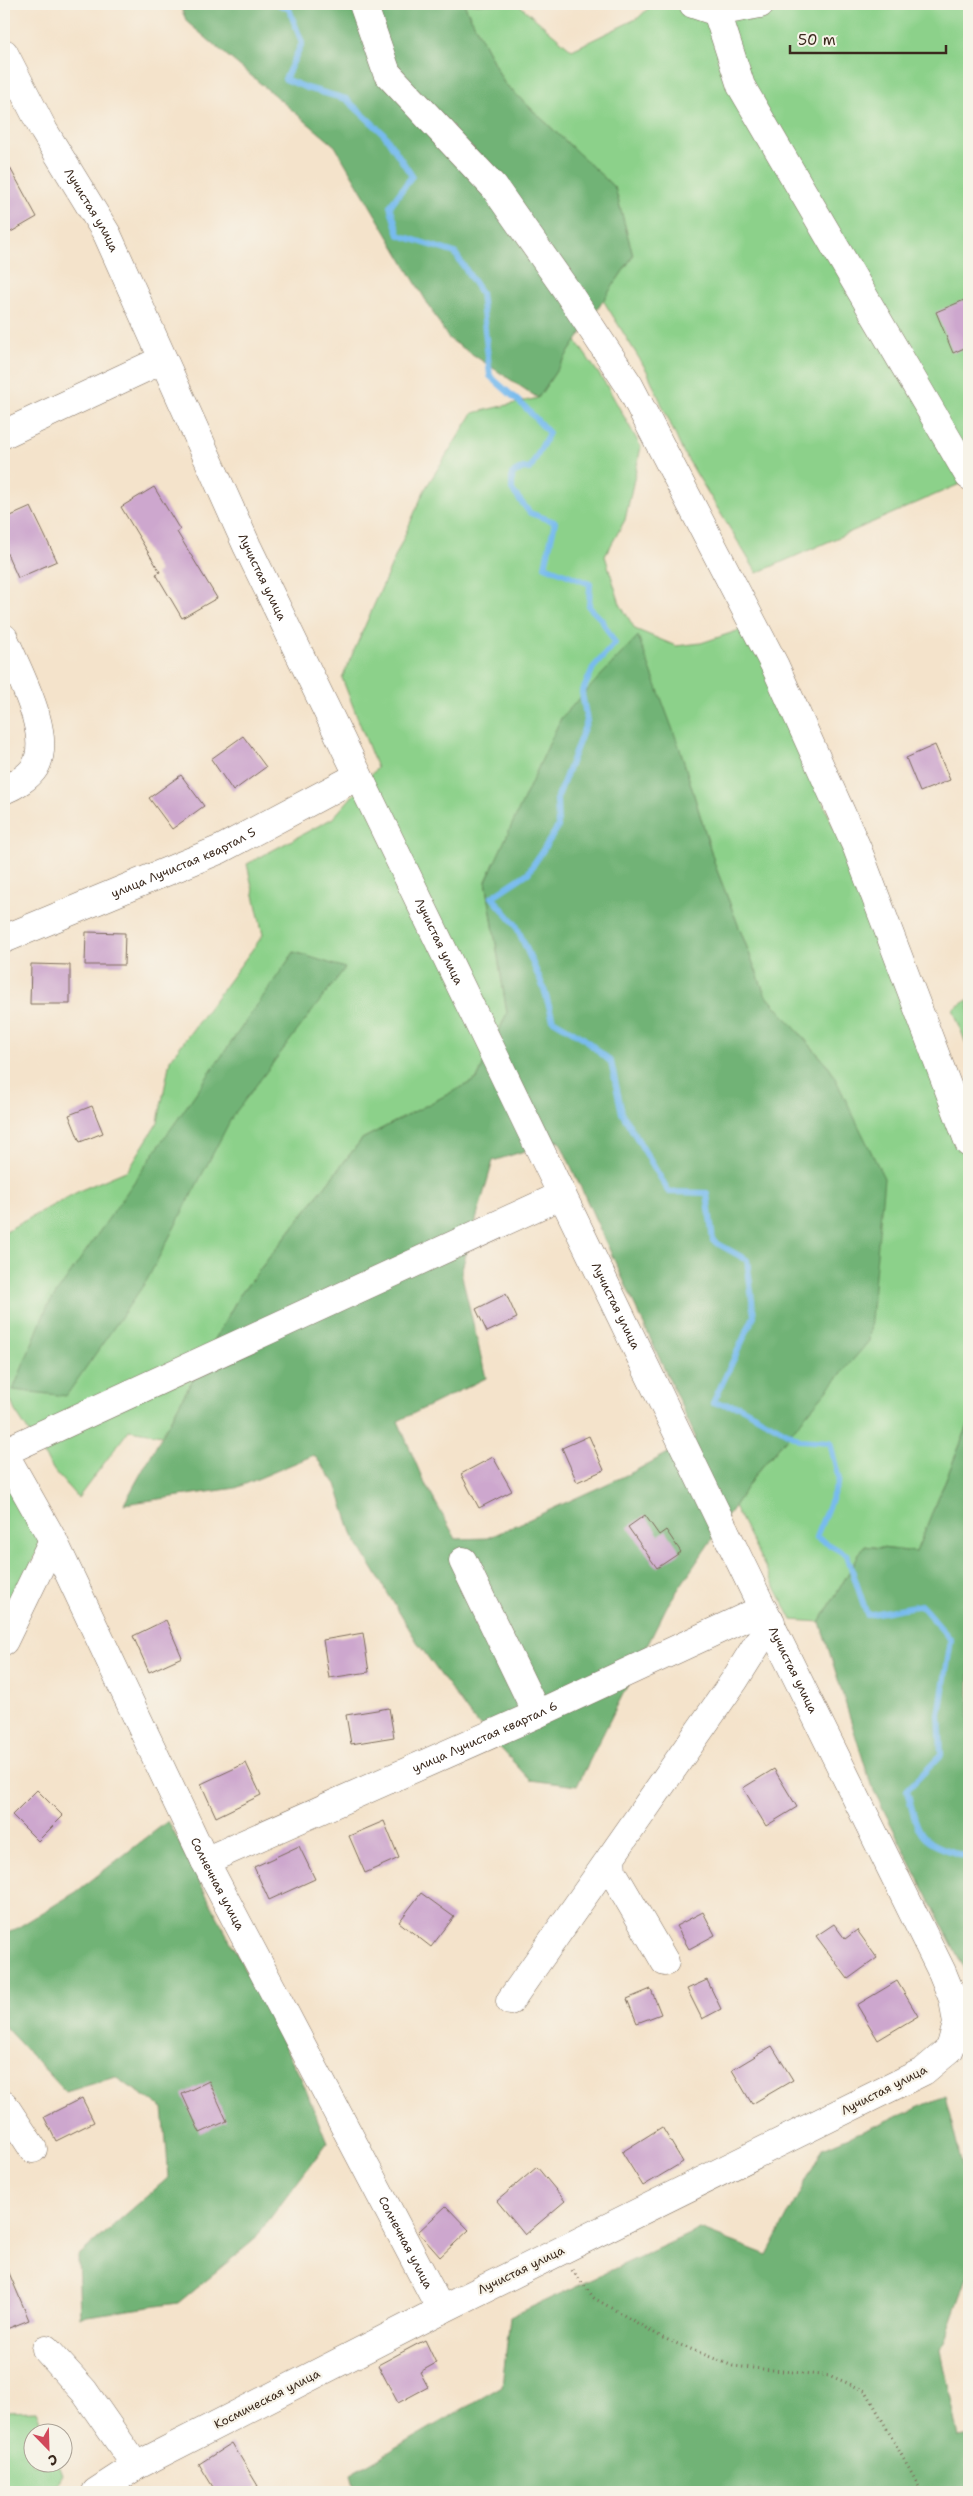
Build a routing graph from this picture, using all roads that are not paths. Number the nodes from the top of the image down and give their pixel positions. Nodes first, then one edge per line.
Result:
1 (363, 4) edge
2 (760, 4) edge
3 (705, 8) edge
4 (4, 54) edge
5 (162, 360) junction
6 (4, 434) edge
7 (969, 476) edge
8 (4, 638) edge
9 (358, 776) junction
10 (4, 790) edge
11 (4, 939) edge
12 (969, 1143) edge
13 (562, 1195) junction
14 (4, 1453) edge
15 (52, 1540) junction
16 (463, 1561) dead end
17 (767, 1616) junction
18 (4, 1640) edge
19 (537, 1714) junction
20 (611, 1857) junction
21 (206, 1861) junction
22 (665, 1962) dead end
23 (510, 2001) dead end
24 (4, 2105) edge
25 (33, 2149) dead end
26 (441, 2310) junction
27 (46, 2349) dead end
28 (136, 2466) junction
29 (96, 2492) edge

1 - 12 street
2 - 3 street
3 - 7 street
4 - 5 street, Лучистая улица
5 - 6 street
5 - 9 street, Лучистая улица
8 - 10 street
9 - 11 street, улица Лучистая квартал 5
9 - 13 street, Лучистая улица
13 - 14 street
13 - 17 street, Лучистая улица
14 - 15 street, Солнечная улица
15 - 18 street
15 - 21 street, Солнечная улица
16 - 19 street
17 - 19 street, улица Лучистая квартал 6
17 - 20 street
17 - 26 street, Лучистая улица
19 - 21 street, улица Лучистая квартал 6
20 - 22 street
20 - 23 street
21 - 26 street, Солнечная улица
24 - 25 street
26 - 28 street, Космическая улица
27 - 28 street
28 - 29 street, Космическая улица

